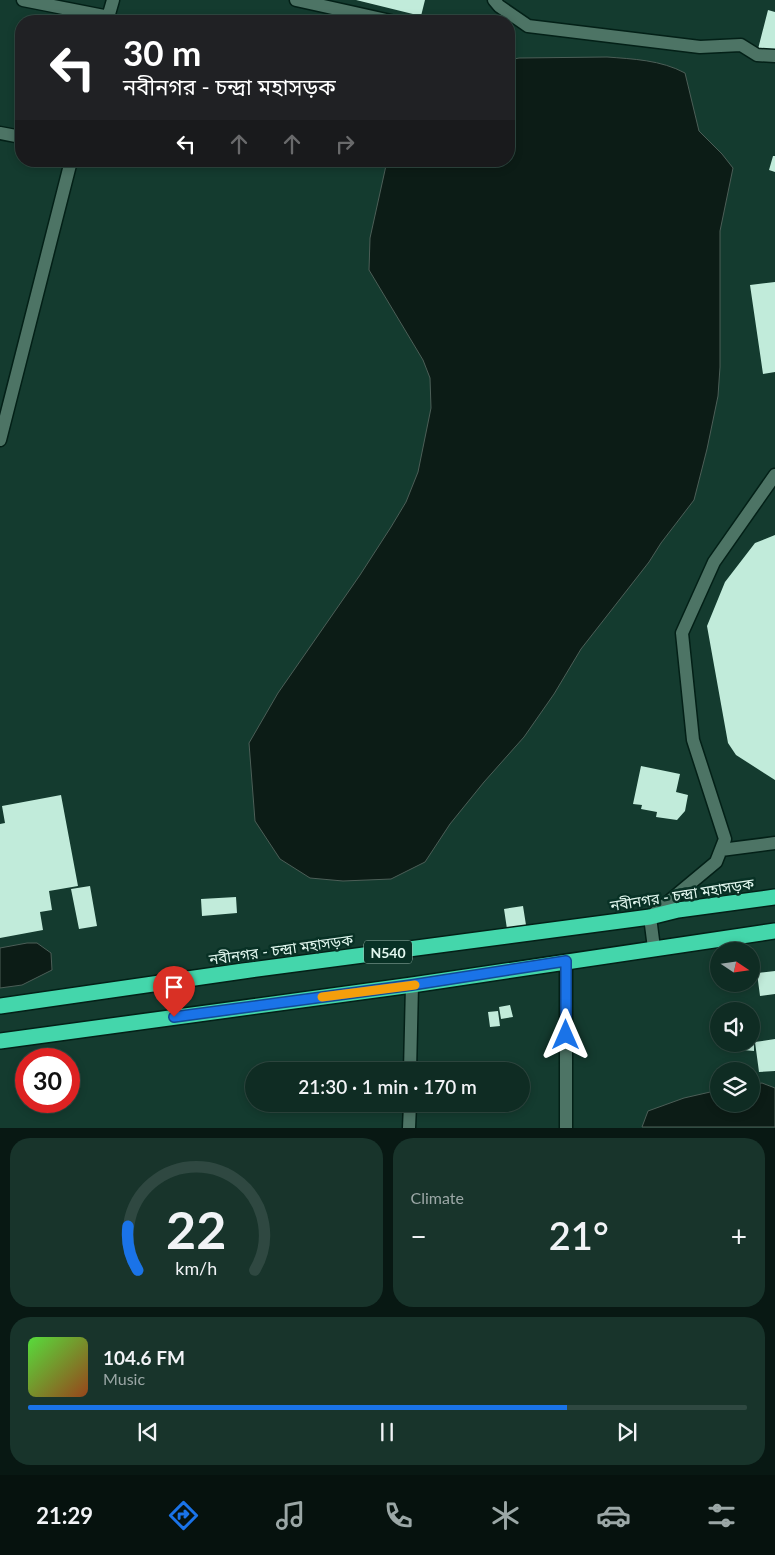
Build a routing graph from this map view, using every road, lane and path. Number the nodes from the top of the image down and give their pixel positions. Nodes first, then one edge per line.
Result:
1 (23, 0) edge
2 (113, 0) edge
3 (296, 0) edge
4 (494, 0) edge
5 (90, 15) edge
6 (109, 15) edge
7 (364, 15) edge
8 (512, 15) edge
9 (515, 17) edge
10 (775, 56) edge
11 (0, 133) edge
12 (15, 137) edge
13 (70, 167) edge
14 (4, 405) edge
15 (0, 440) edge
16 (775, 475) edge
17 (775, 843) edge
18 (721, 850) junction
19 (775, 897) edge
20 (650, 917) junction
21 (775, 931) edge
22 (654, 948) junction
23 (566, 961) junction
24 (412, 985) junction
25 (0, 1006) edge
26 (0, 1041) edge
27 (410, 1062) edge
28 (410, 1112) edge
29 (410, 1128) edge
30 (566, 1128) edge

1 - 5 street
2 - 6 street
3 - 7 street
4 - 8 street
9 - 10 street
11 - 12 street
13 - 14 street
14 - 15 street
16 - 18 street
17 - 18 street
18 - 20 street
19 - 20 highway, নবীনগর - চন্দ্রা মহাসড়ক / N540
20 - 22 street
20 - 25 highway, নবীনগর - চন্দ্রা মহাসড়ক / N540
21 - 22 highway, N540
22 - 23 highway, N540
23 - 24 highway, N540
23 - 30 street
24 - 26 highway, N540
24 - 27 street
28 - 29 street

